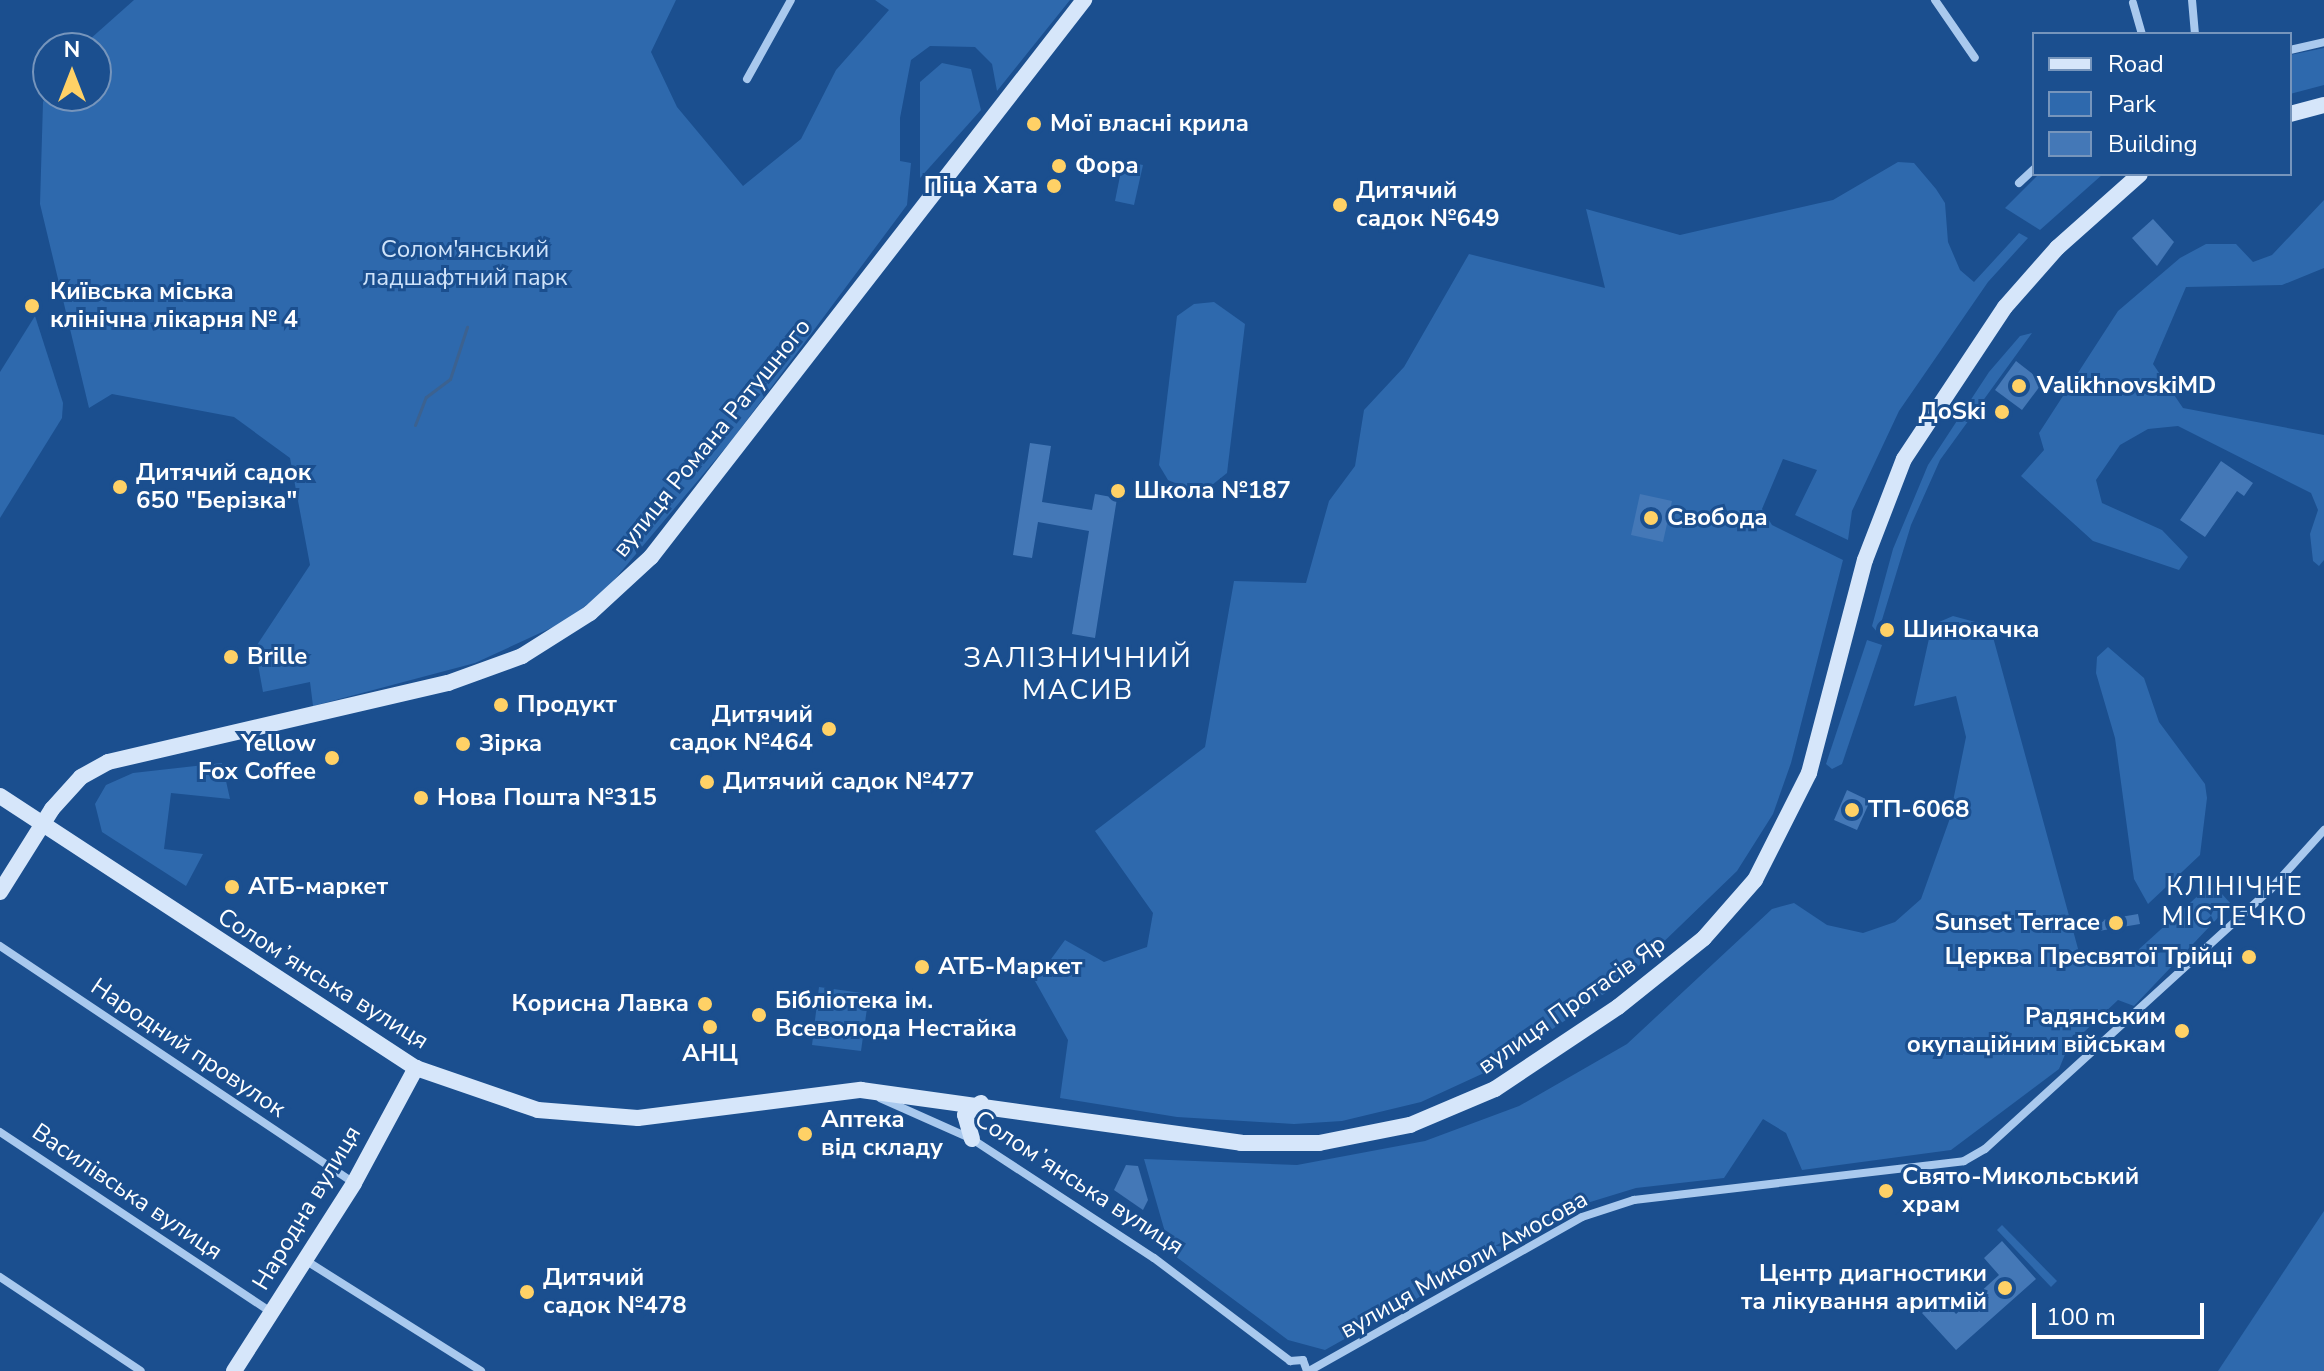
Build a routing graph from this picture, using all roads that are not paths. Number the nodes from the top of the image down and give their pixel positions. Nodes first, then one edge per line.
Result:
1 (791, 0) edge
2 (1084, 0) edge
3 (1935, 0) edge
4 (2192, 0) edge
5 (2133, 3) dead end
6 (2141, 32) edge
7 (2195, 32) edge
8 (2324, 42) edge
9 (2292, 50) edge
10 (1975, 58) dead end
11 (747, 79) dead end
12 (2324, 105) edge
13 (2292, 113) edge
14 (2032, 171) edge
15 (2138, 176) edge
16 (2019, 183) dead end
17 (0, 796) edge
18 (42, 826) junction
19 (2324, 830) edge
20 (0, 892) edge
21 (0, 946) edge
22 (416, 1068) junction
23 (861, 1090) junction
24 (981, 1103) junction
25 (0, 1132) edge
26 (972, 1139) junction
27 (354, 1183) junction
28 (304, 1260) junction
29 (0, 1277) edge
30 (271, 1312) junction
31 (1290, 1361) junction
32 (141, 1371) edge
33 (234, 1371) edge
34 (481, 1371) edge
35 (1287, 1371) edge
36 (1308, 1371) edge

1 - 11 street
2 - 18 main road, вулиця Романа Ратушного
3 - 10 street
4 - 7 street
5 - 6 street
8 - 9 street
12 - 13 main road
14 - 16 street
15 - 24 main road, вулиця Протасів Яр
17 - 18 main road, Соломʼянська вулиця
18 - 20 main road, вулиця Романа Ратушного
18 - 22 main road, Соломʼянська вулиця
19 - 36 street, вулиця Миколи Амосова
21 - 27 street, Народний провулок
22 - 23 main road, Соломʼянська вулиця
22 - 27 main road, Народна вулиця
23 - 24 main road, вулиця Протасів Яр
23 - 26 street, Соломʼянська вулиця
24 - 26 main road
25 - 30 street, Василівська вулиця
26 - 31 street, Соломʼянська вулиця
27 - 28 main road, Народна вулиця
28 - 30 main road, Народна вулиця
28 - 34 street
29 - 32 street
30 - 33 main road, Народна вулиця
31 - 35 street
31 - 36 street, Соломʼянська вулиця

